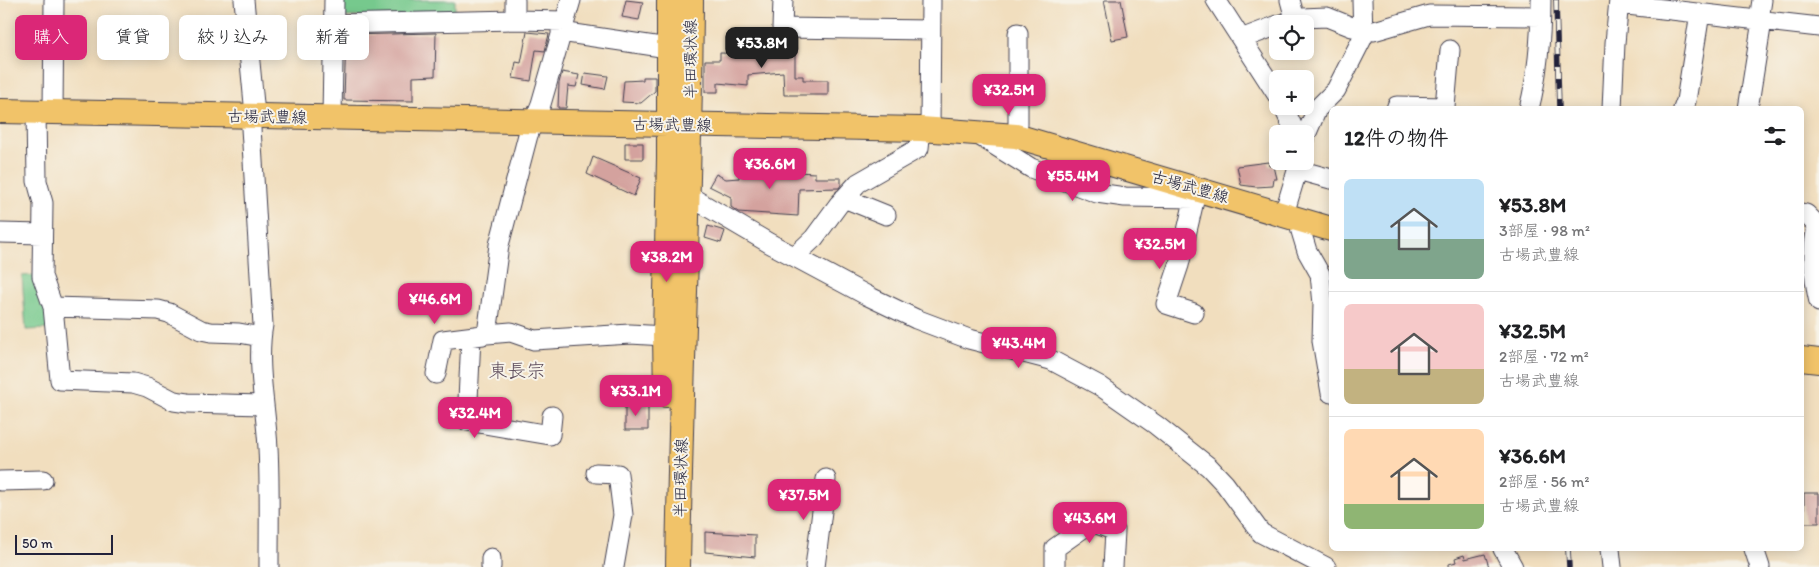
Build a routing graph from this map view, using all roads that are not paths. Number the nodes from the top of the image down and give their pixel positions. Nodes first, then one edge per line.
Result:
1 (54, 0) edge
2 (244, 0) edge
3 (334, 0) edge
4 (515, 0) edge
5 (571, 0) edge
6 (669, 0) edge
7 (691, 0) edge
8 (783, 0) edge
9 (931, 0) edge
10 (1216, 0) edge
11 (1290, 0) edge
12 (1362, 0) edge
13 (1762, 0) edge
14 (1619, 2) edge
15 (1430, 8) edge
16 (1541, 8) edge
17 (1704, 9) edge
18 (334, 15) edge
19 (1289, 15) edge
20 (1314, 19) edge
21 (515, 20) junction
22 (1761, 20) junction
23 (369, 23) edge
24 (563, 27) junction
25 (1819, 27) edge
26 (1269, 29) edge
27 (1363, 29) junction
28 (930, 30) junction
29 (1018, 33) dead end
30 (1241, 39) junction
31 (668, 48) junction
32 (1450, 50) dead end
33 (333, 60) edge
34 (1269, 82) edge
35 (1445, 106) edge
36 (1530, 106) edge
37 (1612, 106) edge
38 (1685, 106) edge
39 (1748, 106) edge
40 (0, 111) edge
41 (45, 111) junction
42 (253, 116) junction
43 (332, 117) junction
44 (534, 121) junction
45 (679, 124) junction
46 (1311, 125) edge
47 (925, 129) junction
48 (974, 132) junction
49 (1016, 136) junction
50 (1298, 170) edge
51 (1310, 170) edge
52 (1329, 178) edge
53 (1196, 193) junction
54 (689, 196) junction
55 (844, 198) junction
56 (1804, 214) edge
57 (886, 215) dead end
58 (1290, 216) junction
59 (1818, 224) edge
60 (1329, 227) edge
61 (0, 233) edge
62 (42, 234) junction
63 (795, 256) junction
64 (1819, 302) edge
65 (53, 307) junction
66 (1194, 313) dead end
67 (479, 336) junction
68 (665, 336) junction
69 (261, 337) junction
70 (1804, 359) edge
71 (1819, 361) edge
72 (436, 374) dead end
73 (1329, 381) edge
74 (264, 405) junction
75 (552, 416) dead end
76 (596, 473) dead end
77 (826, 479) dead end
78 (42, 480) dead end
79 (0, 481) edge
80 (1504, 551) edge
81 (1610, 551) edge
82 (1755, 551) edge
83 (1299, 560) edge
84 (269, 567) edge
85 (614, 567) edge
86 (663, 567) edge
87 (678, 567) edge
88 (815, 567) edge
89 (1055, 567) edge
90 (1113, 567) edge
91 (1326, 567) edge
92 (1513, 567) edge
93 (1612, 567) edge
94 (1760, 567) edge

1 - 41 street
2 - 42 street
3 - 18 street
4 - 21 street
5 - 24 street
6 - 31 main road, 半田環状線
7 - 45 main road, 半田環状線
8 - 28 street
9 - 28 street
10 - 30 street
11 - 19 street
12 - 27 street
13 - 22 street
14 - 17 street
14 - 37 street
15 - 16 street
15 - 27 street
16 - 36 street
17 - 22 street
17 - 38 street
20 - 27 street
21 - 23 street
21 - 24 street
22 - 25 street
22 - 39 street
24 - 31 street
24 - 44 street
26 - 30 street
27 - 46 street
28 - 47 street
29 - 49 street
30 - 34 street
31 - 45 main road, 半田環状線
32 - 35 street
33 - 43 street
40 - 41 main road, 古場武豊線
41 - 42 main road, 古場武豊線
41 - 62 street
42 - 43 main road, 古場武豊線
42 - 69 street
43 - 44 main road, 古場武豊線
44 - 45 main road, 古場武豊線
44 - 67 street
45 - 47 main road, 古場武豊線
45 - 54 main road, 半田環状線
45 - 68 main road, 半田環状線
47 - 48 main road, 古場武豊線
47 - 55 street
48 - 49 main road, 古場武豊線
48 - 53 street
49 - 53 main road, 古場武豊線
50 - 58 street
51 - 52 street
53 - 58 main road, 古場武豊線
53 - 66 street
54 - 63 street
54 - 87 main road, 半田環状線
55 - 57 street
55 - 63 street
56 - 59 street
58 - 60 main road, 古場武豊線
58 - 73 street
59 - 64 street
61 - 62 street
62 - 65 street
63 - 83 street
65 - 69 street
65 - 74 street
67 - 68 street
67 - 72 street
67 - 75 street
68 - 86 main road, 半田環状線
69 - 74 street
70 - 71 main road
74 - 84 street
76 - 85 street
77 - 88 street
78 - 79 street
80 - 92 street
81 - 93 street
82 - 94 street
83 - 91 street
89 - 90 street

